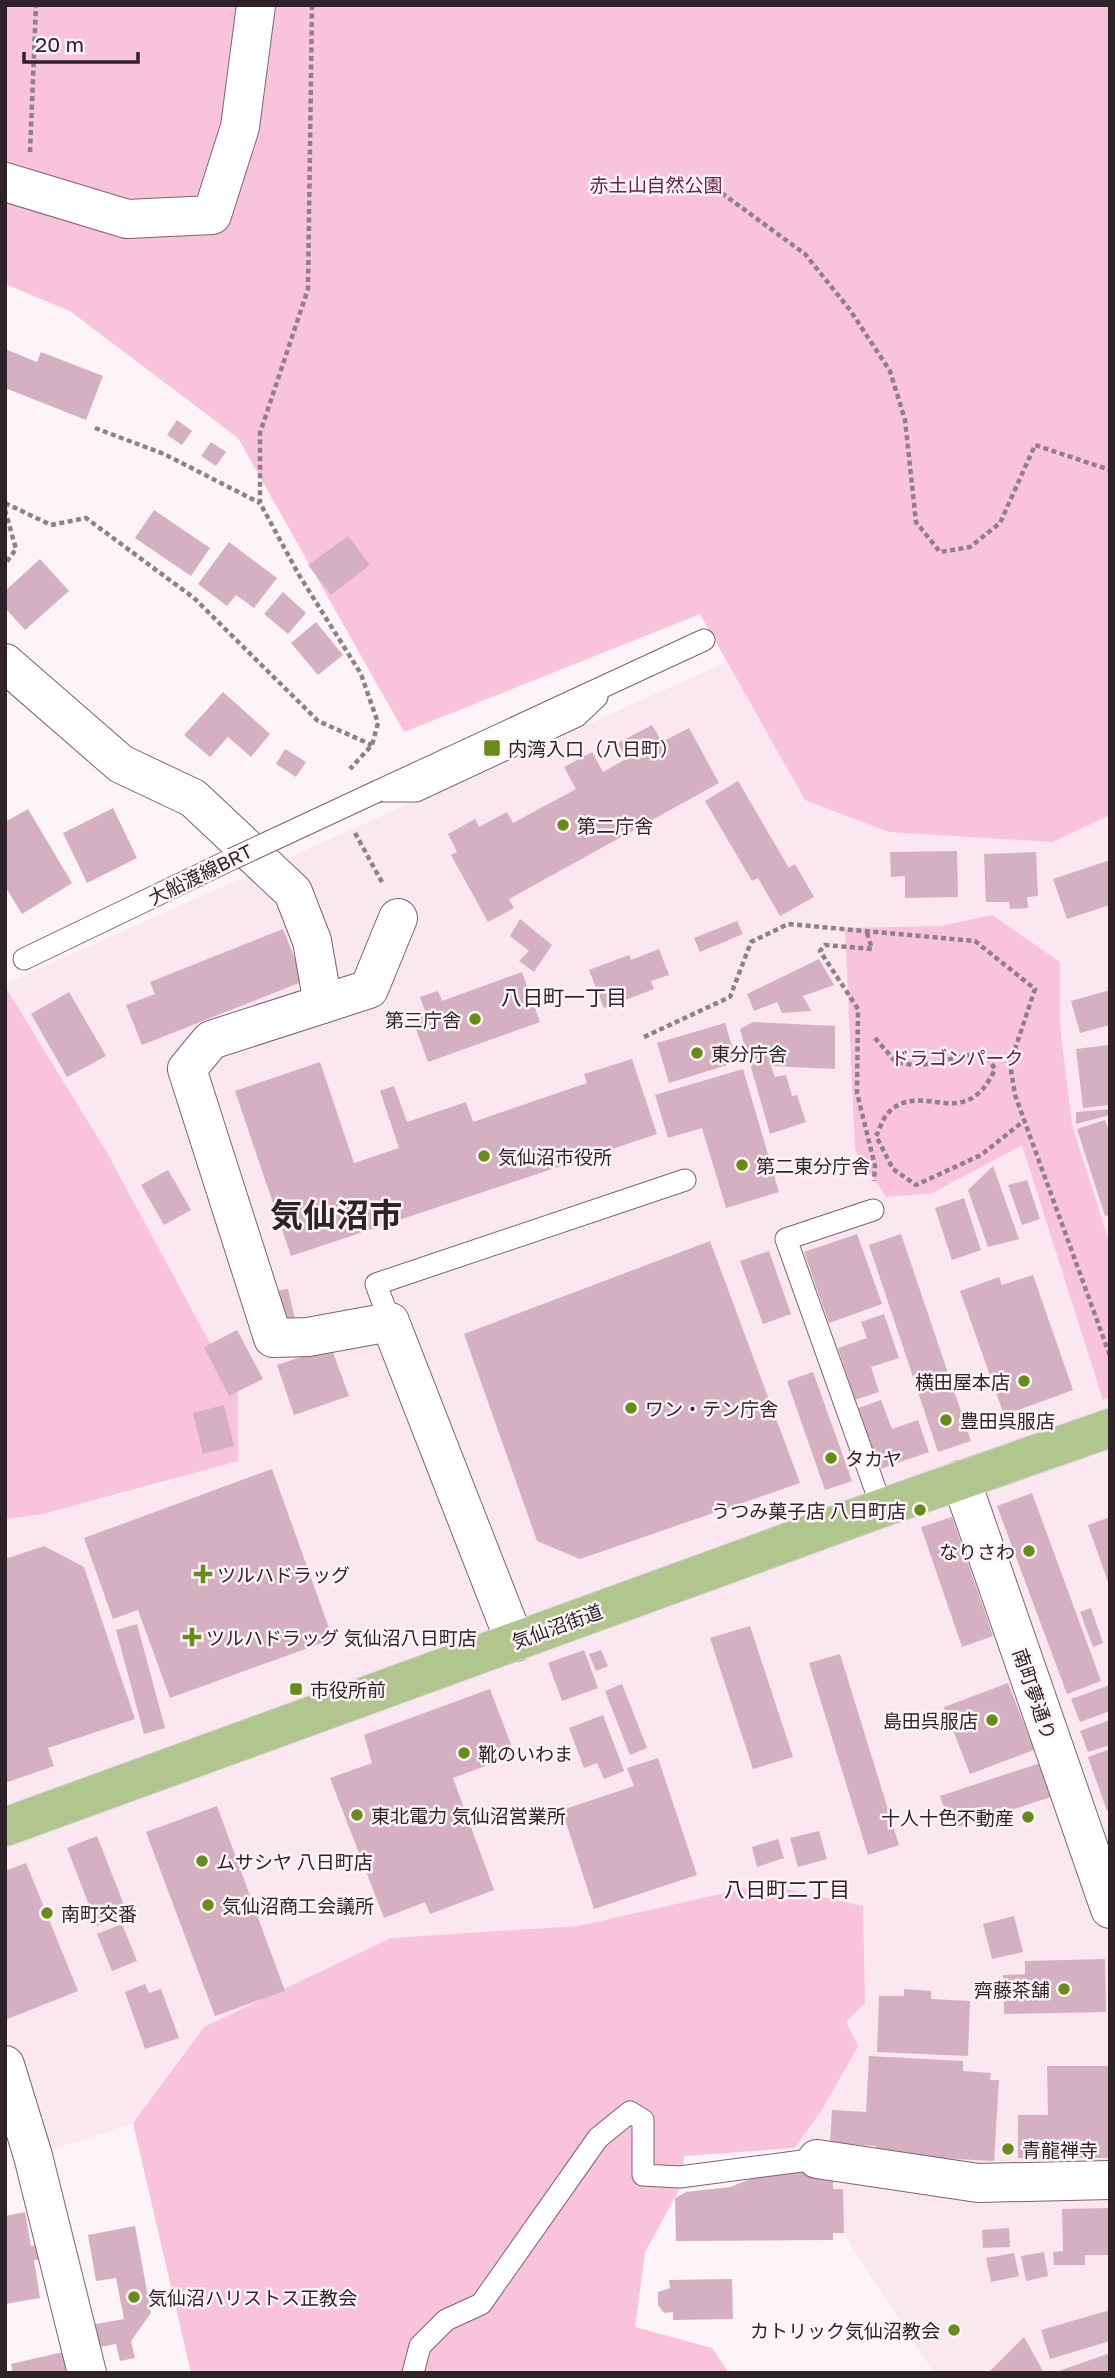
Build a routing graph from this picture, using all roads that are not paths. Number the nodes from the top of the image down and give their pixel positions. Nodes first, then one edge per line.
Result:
1 (257, 5) edge
2 (17, 185) edge
3 (704, 640) dead end
4 (5, 663) edge
5 (398, 918) road end
6 (24, 959) dead end
7 (323, 1004) junction
8 (685, 1180) dead end
9 (873, 1210) road end
10 (390, 1322) junction
11 (1110, 1428) edge
12 (961, 1480) junction
13 (882, 1508) junction
14 (515, 1642) junction
15 (5, 1827) edge
16 (1110, 1909) edge
17 (5, 2065) edge
18 (817, 2159) joint
19 (19, 2162) edge
20 (1110, 2180) edge
21 (87, 2373) edge
22 (413, 2373) edge

1 - 2 street
3 - 6 lane, 大船渡線BRT, bridge
4 - 7 street
5 - 7 street
7 - 10 street
8 - 10 lane
9 - 13 lane
10 - 14 street
11 - 12 main road, 気仙沼街道
12 - 13 main road, 気仙沼街道
12 - 16 street, 南町夢通り
13 - 14 main road, 気仙沼街道
14 - 15 main road, 気仙沼街道
17 - 19 street
18 - 20 street
18 - 22 lane
19 - 21 street

